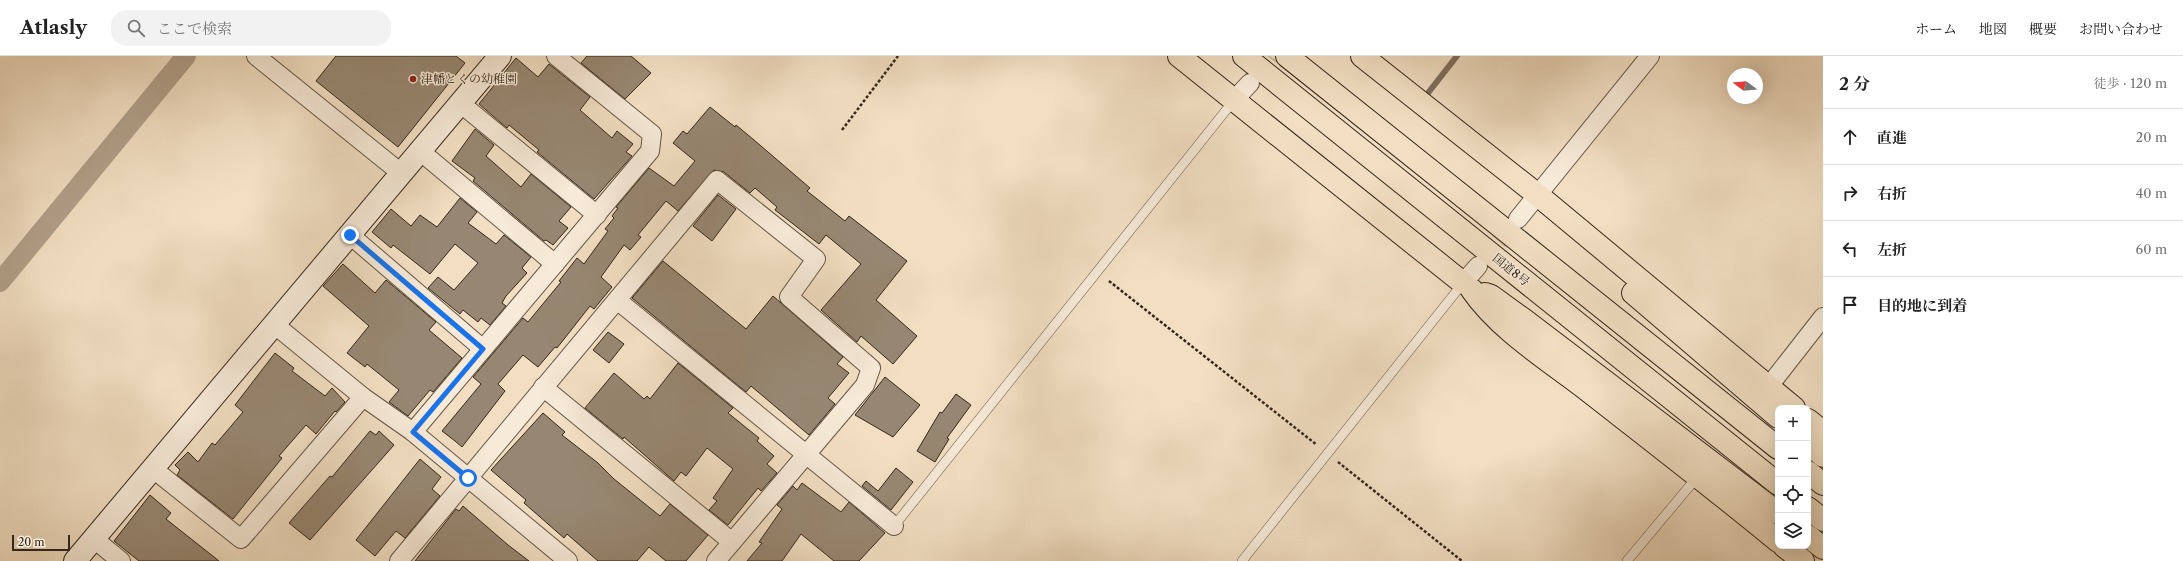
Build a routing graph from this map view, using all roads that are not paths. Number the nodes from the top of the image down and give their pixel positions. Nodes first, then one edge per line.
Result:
1 (256, 56) edge
2 (500, 56) edge
3 (556, 56) edge
4 (1179, 56) edge
5 (1244, 56) edge
6 (1287, 56) edge
7 (1362, 56) edge
8 (1650, 56) edge
9 (1250, 83) tunnel mouth
10 (1235, 99) junction
11 (460, 103) junction
12 (420, 151) junction
13 (401, 173) junction
14 (1529, 207) junction
15 (597, 214) junction
16 (350, 235) junction
17 (555, 264) junction
18 (1478, 266) tunnel mouth
19 (1467, 287) junction
20 (617, 300) junction
21 (1823, 317) edge
22 (275, 324) junction
23 (483, 349) junction
24 (1769, 386) junction
25 (543, 388) junction
26 (363, 397) junction
27 (1791, 405) edge
28 (1775, 414) edge
29 (1811, 422) edge
30 (413, 432) junction
31 (1823, 432) edge
32 (1775, 446) edge
33 (1811, 446) edge
34 (807, 453) junction
35 (1823, 456) edge
36 (152, 468) junction
37 (1811, 474) edge
38 (1698, 475) junction
39 (468, 478) junction
40 (1775, 482) edge
41 (1823, 484) edge
42 (1811, 510) edge
43 (1775, 511) edge
44 (1823, 520) edge
45 (894, 526) joint
46 (1811, 538) edge
47 (94, 539) junction
48 (1775, 539) edge
49 (732, 542) junction
50 (1823, 548) edge
51 (1788, 549) edge
52 (75, 561) edge
53 (121, 561) edge
54 (399, 561) edge
55 (568, 561) edge
56 (716, 561) edge
57 (1242, 561) edge
58 (1627, 561) edge
59 (1803, 561) edge

1 - 13 street
2 - 11 street
3 - 15 street
4 - 10 highway
5 - 40 highway, 国道8号
6 - 32 highway
7 - 14 highway
8 - 14 street
9 - 10 street
10 - 19 highway
10 - 45 lane
11 - 12 street
11 - 15 street
12 - 13 street
12 - 17 street
13 - 16 street
14 - 24 highway
14 - 28 highway
15 - 17 street
16 - 22 street
16 - 23 street
17 - 23 street
18 - 19 street
19 - 38 highway
19 - 43 highway
19 - 57 lane
20 - 25 street
20 - 34 street
20 - 34 street
21 - 24 street
22 - 26 street
22 - 36 street
23 - 30 street
24 - 27 highway
25 - 39 street
25 - 49 street
26 - 30 street
26 - 36 street
29 - 31 highway
30 - 39 street
33 - 35 highway
34 - 45 street
34 - 49 street
36 - 47 street
37 - 41 highway
38 - 48 highway
38 - 58 lane
39 - 54 street
39 - 55 street
42 - 44 highway
46 - 50 highway
47 - 52 street
47 - 53 street
49 - 56 street
51 - 59 highway

